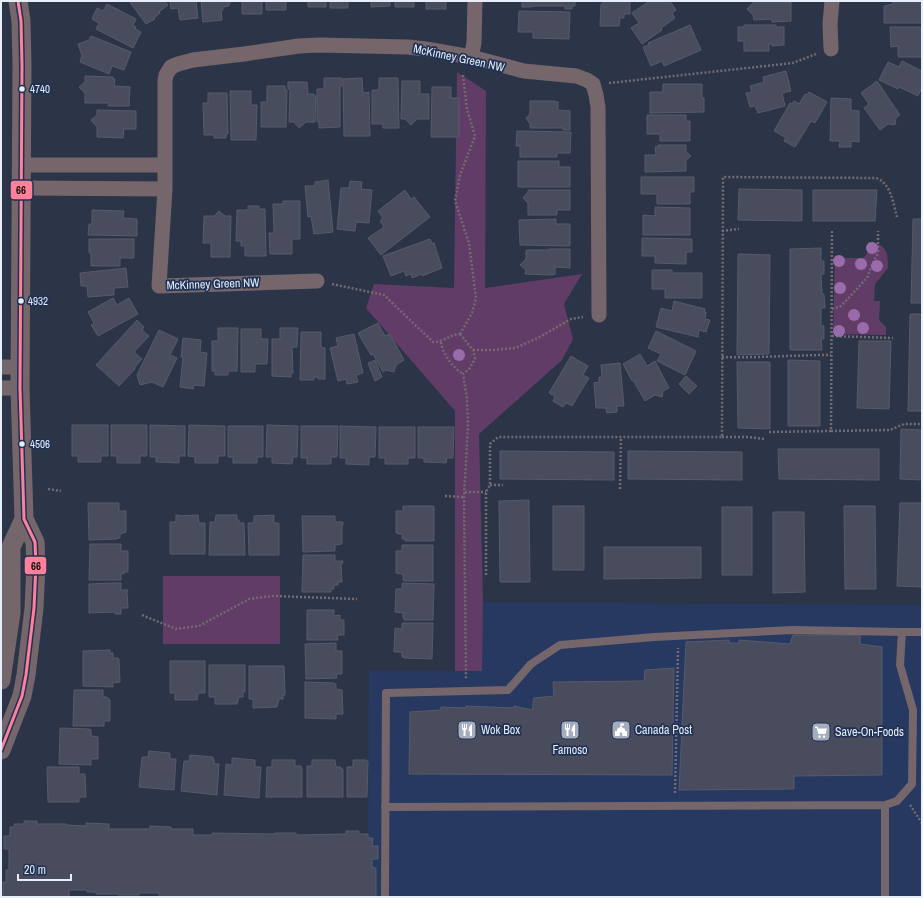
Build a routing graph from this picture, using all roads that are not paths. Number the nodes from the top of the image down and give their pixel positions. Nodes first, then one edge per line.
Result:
1 (18, 1) edge
2 (475, 1) edge
3 (832, 1) edge
4 (831, 49) road end
5 (471, 57) junction
6 (22, 165) junction
7 (165, 165) junction
8 (22, 188) junction
9 (165, 189) junction
10 (317, 281) road end
11 (599, 314) road end
12 (1, 367) edge
13 (20, 367) junction
14 (1, 388) edge
15 (20, 388) junction
16 (24, 519) junction
17 (902, 632) junction
18 (922, 632) edge
19 (1, 680) edge
20 (1, 750) edge
21 (885, 805) junction
22 (385, 807) junction
23 (385, 897) edge
24 (884, 897) edge

1 - 6 street
2 - 5 street
3 - 4 street
5 - 7 street, McKinney Green NW
5 - 11 street, McKinney Green NW
6 - 7 street
6 - 8 street
7 - 9 street, McKinney Green NW
8 - 9 street
8 - 13 street
9 - 10 street, McKinney Green NW
12 - 13 street
13 - 15 street
14 - 15 street
15 - 16 street
16 - 19 street
16 - 20 street
17 - 18 lane
17 - 21 lane
17 - 22 lane
21 - 22 lane
21 - 24 lane
22 - 23 lane

